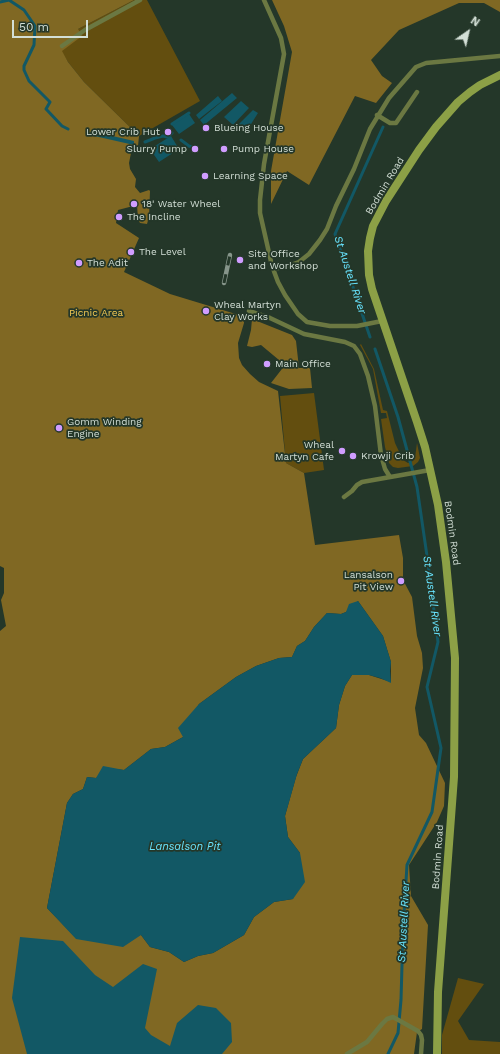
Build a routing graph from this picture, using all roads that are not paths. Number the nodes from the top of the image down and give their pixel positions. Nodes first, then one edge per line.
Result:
1 (140, 0) edge
2 (264, 0) edge
3 (62, 46) dead end
4 (500, 56) edge
5 (500, 75) edge
6 (417, 92) dead end
7 (377, 115) junction
8 (273, 269) junction
9 (250, 311) dead end
10 (382, 321) junction
11 (426, 471) junction
12 (390, 477) junction
13 (344, 497) dead end
14 (347, 1054) edge
15 (421, 1054) edge
16 (437, 1054) edge

1 - 3 lane
2 - 8 lane
4 - 7 lane
5 - 10 main road, Bodmin Road
6 - 7 lane
7 - 8 lane
8 - 10 lane
9 - 12 lane
10 - 11 main road, Bodmin Road
11 - 12 lane
11 - 16 main road, Bodmin Road
12 - 13 lane
14 - 15 lane

